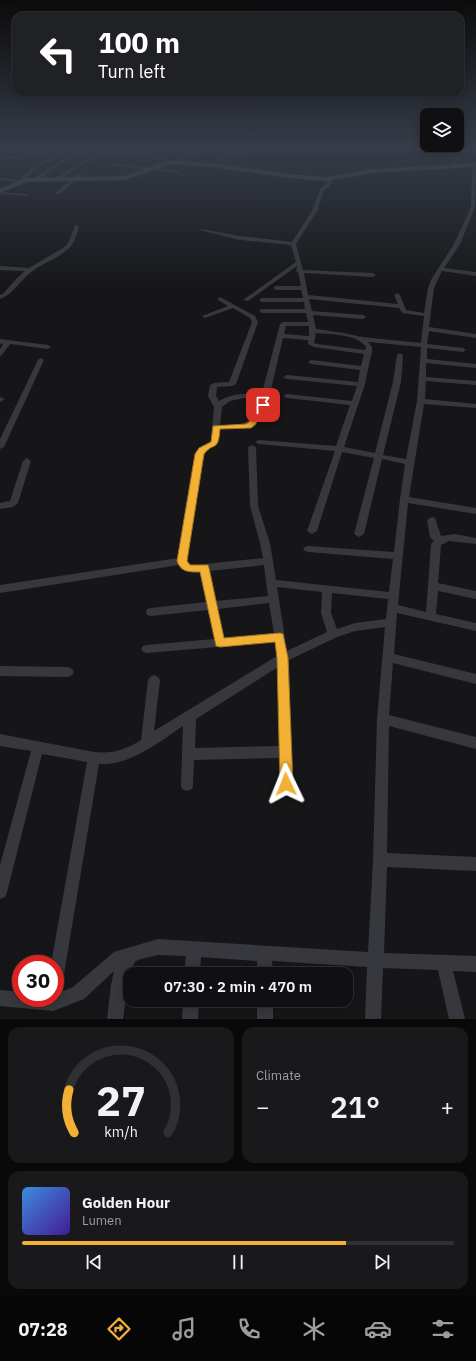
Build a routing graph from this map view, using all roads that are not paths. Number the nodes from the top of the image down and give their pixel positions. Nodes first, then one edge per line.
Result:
1 (17, 195) edge
2 (321, 195) edge
3 (474, 195) edge
4 (27, 196) dead end
5 (77, 226) dead end
6 (202, 230) dead end
7 (293, 244) junction
8 (297, 263) junction
9 (0, 268) edge
10 (441, 269) junction
11 (30, 270) junction
12 (299, 271) junction
13 (373, 274) dead end
14 (476, 274) edge
15 (276, 288) dead end
16 (303, 288) junction
17 (397, 295) dead end
18 (0, 296) edge
19 (220, 299) dead end
20 (306, 299) junction
21 (246, 300) dead end
22 (262, 300) dead end
23 (234, 306) junction
24 (401, 306) junction
25 (262, 311) dead end
26 (308, 312) junction
27 (427, 315) junction
28 (205, 316) dead end
29 (363, 317) dead end
30 (426, 329) junction
31 (312, 331) junction
32 (281, 336) junction
33 (476, 336) edge
34 (363, 339) junction
35 (3, 341) edge
36 (424, 345) junction
37 (48, 347) dead end
38 (463, 350) dead end
39 (369, 353) junction
40 (0, 354) edge
41 (400, 355) dead end
42 (41, 360) dead end
43 (423, 361) junction
44 (311, 362) dead end
45 (476, 366) edge
46 (365, 369) junction
47 (288, 377) dead end
48 (423, 379) junction
49 (476, 383) edge
50 (361, 384) junction
51 (262, 396) junction
52 (287, 396) dead end
53 (421, 401) junction
54 (354, 403) junction
55 (476, 406) edge
56 (218, 407) junction
57 (216, 427) junction
58 (0, 447) edge
59 (340, 449) junction
60 (378, 456) junction
61 (27, 461) dead end
62 (409, 462) junction
63 (404, 499) junction
64 (0, 506) edge
65 (476, 511) edge
66 (432, 520) dead end
67 (312, 531) dead end
68 (359, 534) dead end
69 (439, 540) junction
70 (476, 541) edge
71 (308, 549) dead end
72 (399, 556) junction
73 (182, 561) junction
74 (268, 561) junction
75 (204, 568) junction
76 (272, 583) junction
77 (433, 586) junction
78 (0, 589) edge
79 (327, 589) junction
80 (476, 595) edge
81 (394, 596) junction
82 (274, 599) junction
83 (212, 606) junction
84 (392, 608) junction
85 (151, 612) dead end
86 (431, 617) junction
87 (391, 622) junction
88 (476, 627) edge
89 (333, 634) junction
90 (280, 638) junction
91 (220, 642) junction
92 (147, 649) dead end
93 (388, 657) junction
94 (283, 658) junction
95 (0, 671) edge
96 (68, 672) dead end
97 (476, 679) edge
98 (154, 680) dead end
99 (190, 716) junction
100 (383, 719) junction
101 (0, 740) edge
102 (147, 743) junction
103 (476, 743) edge
104 (38, 747) junction
105 (285, 752) junction
106 (189, 754) junction
107 (94, 758) junction
108 (286, 784) dead end
109 (187, 785) dead end
110 (380, 860) junction
111 (476, 864) edge
112 (0, 892) edge
113 (194, 949) junction
114 (139, 952) junction
115 (264, 953) junction
116 (61, 955) edge
117 (376, 960) junction
118 (444, 964) junction
119 (476, 964) edge
120 (193, 967) edge
121 (265, 967) edge
122 (64, 995) edge
123 (0, 998) edge
124 (12, 998) edge
125 (191, 1007) edge
126 (265, 1007) edge
127 (115, 1019) edge
128 (190, 1019) edge
129 (265, 1019) edge
130 (373, 1019) edge
131 (457, 1019) edge

1 - 4 street
2 - 7 street
3 - 10 street
5 - 11 street
6 - 7 street
7 - 8 street
8 - 12 street
8 - 21 street
9 - 11 street
10 - 14 street
10 - 27 street
11 - 18 street
12 - 13 street
12 - 16 street
15 - 16 street
16 - 20 street
17 - 24 street
19 - 23 street
20 - 22 street
20 - 24 street
20 - 26 street
23 - 28 street
23 - 56 street
24 - 27 street
25 - 26 street
26 - 29 street
26 - 31 street
27 - 30 street
30 - 33 street
30 - 36 street
31 - 32 street
31 - 32 street
31 - 34 street
31 - 39 street
32 - 51 street
34 - 36 street
34 - 39 street
35 - 37 street
35 - 40 street
36 - 38 street
36 - 43 street
39 - 46 street
41 - 60 street
42 - 58 street
43 - 45 street
43 - 48 street
44 - 46 street
46 - 50 street
47 - 50 street
48 - 49 street
48 - 53 street
50 - 54 street
51 - 56 street
51 - 57 street
52 - 54 street
53 - 55 street
53 - 62 street
54 - 59 street
56 - 57 street
57 - 73 street
59 - 60 street
59 - 67 street
59 - 74 street
60 - 62 street
60 - 68 street
61 - 64 street
62 - 63 street
63 - 65 street
63 - 72 street
66 - 69 street
69 - 70 street
69 - 77 street
71 - 72 street
72 - 81 street
73 - 75 street
73 - 78 street
74 - 75 street
74 - 76 street
75 - 83 street
76 - 79 street
76 - 82 street
77 - 80 street
77 - 86 street
79 - 81 street
79 - 89 street
81 - 84 street
82 - 83 street
82 - 90 street
83 - 85 street
83 - 91 street
84 - 86 street
84 - 87 street
86 - 88 street
87 - 89 street
87 - 93 street
89 - 94 street
90 - 91 street
90 - 94 street
91 - 92 street
93 - 97 street
93 - 100 street
94 - 99 street
94 - 105 street
95 - 96 street
98 - 102 street
99 - 102 street
99 - 106 street
100 - 103 street
100 - 110 street
101 - 104 street
102 - 107 street
104 - 107 street
104 - 112 street
105 - 106 street
105 - 108 street
106 - 109 street
107 - 116 street
110 - 111 street
110 - 117 street
113 - 114 street
113 - 115 street
113 - 120 street
114 - 122 street
114 - 127 street
115 - 117 street
115 - 121 street
117 - 118 street
117 - 130 street
118 - 119 street
118 - 131 street
123 - 124 street
125 - 128 street
126 - 129 street

